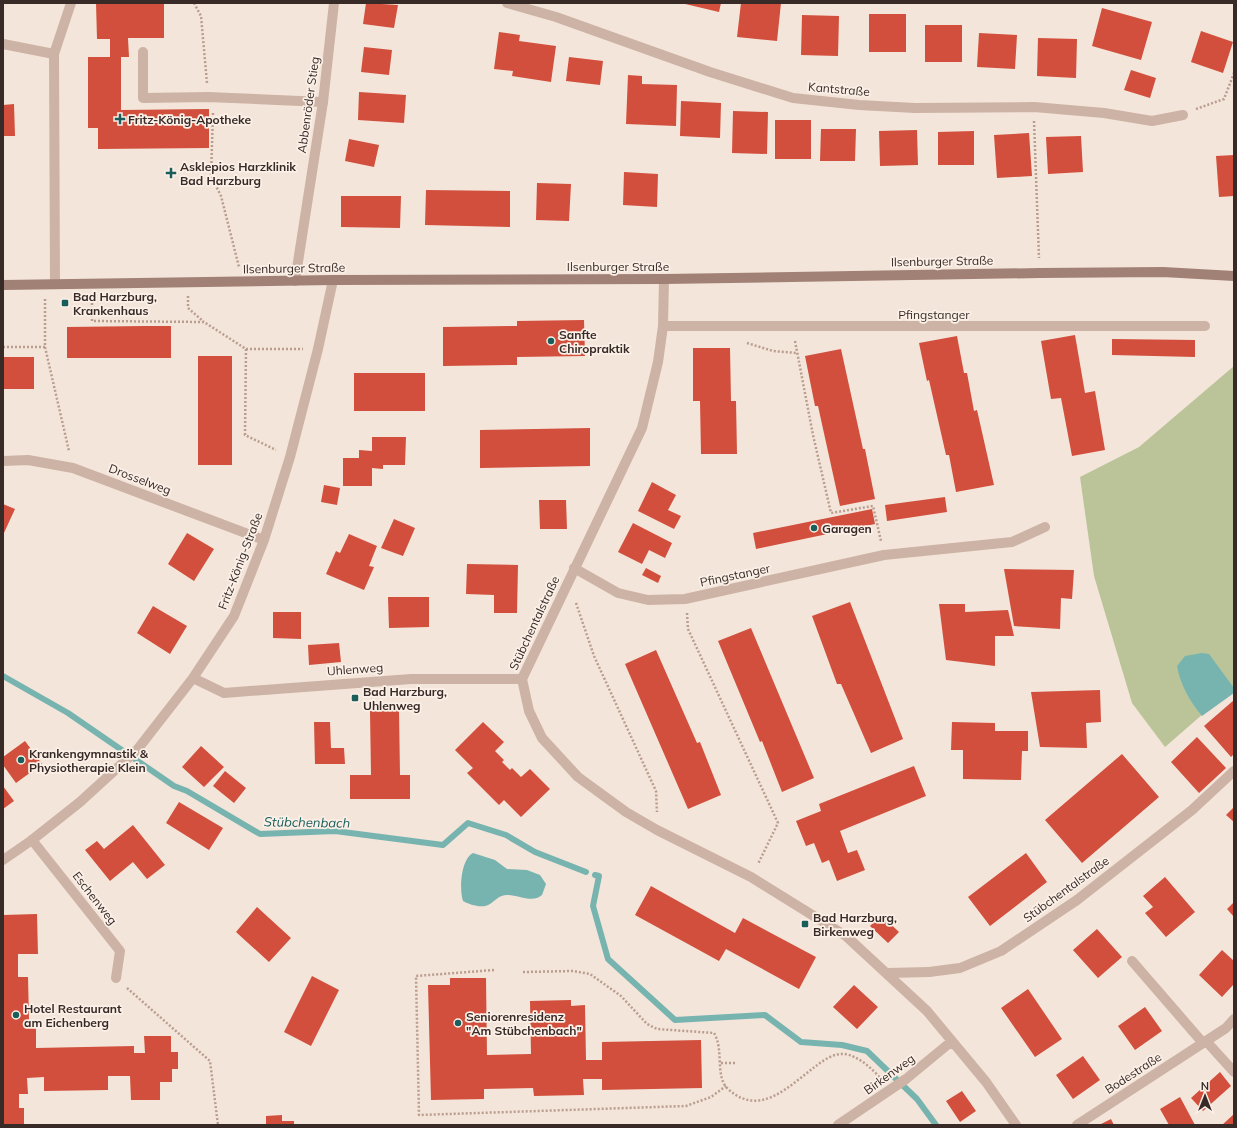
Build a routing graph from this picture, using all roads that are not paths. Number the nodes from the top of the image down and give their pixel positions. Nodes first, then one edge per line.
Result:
1 (72, 3) edge
2 (334, 3) edge
3 (508, 3) edge
4 (3, 44) edge
5 (143, 52) dead end
6 (54, 54) junction
7 (324, 102) junction
8 (1183, 115) road end
9 (1234, 276) edge
10 (664, 279) junction
11 (334, 280) junction
12 (294, 281) junction
13 (50, 284) junction
14 (3, 285) edge
15 (663, 326) junction
16 (1205, 326) dead end
17 (3, 461) edge
18 (1045, 526) dead end
19 (264, 540) junction
20 (574, 568) junction
21 (193, 678) junction
22 (522, 679) junction
23 (1234, 771) edge
24 (32, 840) junction
25 (3, 860) edge
26 (1132, 961) dead end
27 (888, 974) junction
28 (116, 978) road end
29 (1234, 1019) edge
30 (952, 1041) junction
31 (1204, 1042) junction
32 (1234, 1072) edge
33 (838, 1125) edge
34 (1016, 1125) edge
35 (1077, 1125) edge

1 - 6 street
2 - 7 street, Abbenröder Stieg
3 - 8 street, Kantstraße
4 - 6 street
5 - 7 street
6 - 13 street
7 - 12 street, Abbenröder Stieg
9 - 10 main road, Ilsenburger Straße
10 - 11 main road, Ilsenburger Straße
10 - 15 street, Stübchentalstraße
11 - 12 main road, Ilsenburger Straße
11 - 19 street, Fritz-König-Straße
12 - 13 main road, Ilsenburger Straße
13 - 14 main road, Ilsenburger Straße
15 - 16 street, Pfingstanger
15 - 20 street, Stübchentalstraße
17 - 19 street, Drosselweg
18 - 20 street, Pfingstanger
19 - 21 street, Fritz-König-Straße
20 - 22 street, Stübchentalstraße
21 - 22 street, Uhlenweg
21 - 24 street, Fritz-König-Straße
22 - 27 street, Stübchentalstraße
23 - 27 street, Stübchentalstraße
24 - 25 street, Fritz-König-Straße
24 - 28 street, Eschenweg
26 - 31 street
27 - 30 street, Stübchentalstraße
29 - 31 street, Bodestraße
30 - 33 street, Birkenweg
30 - 34 street, Stübchentalstraße
31 - 32 street
31 - 35 street, Bodestraße

